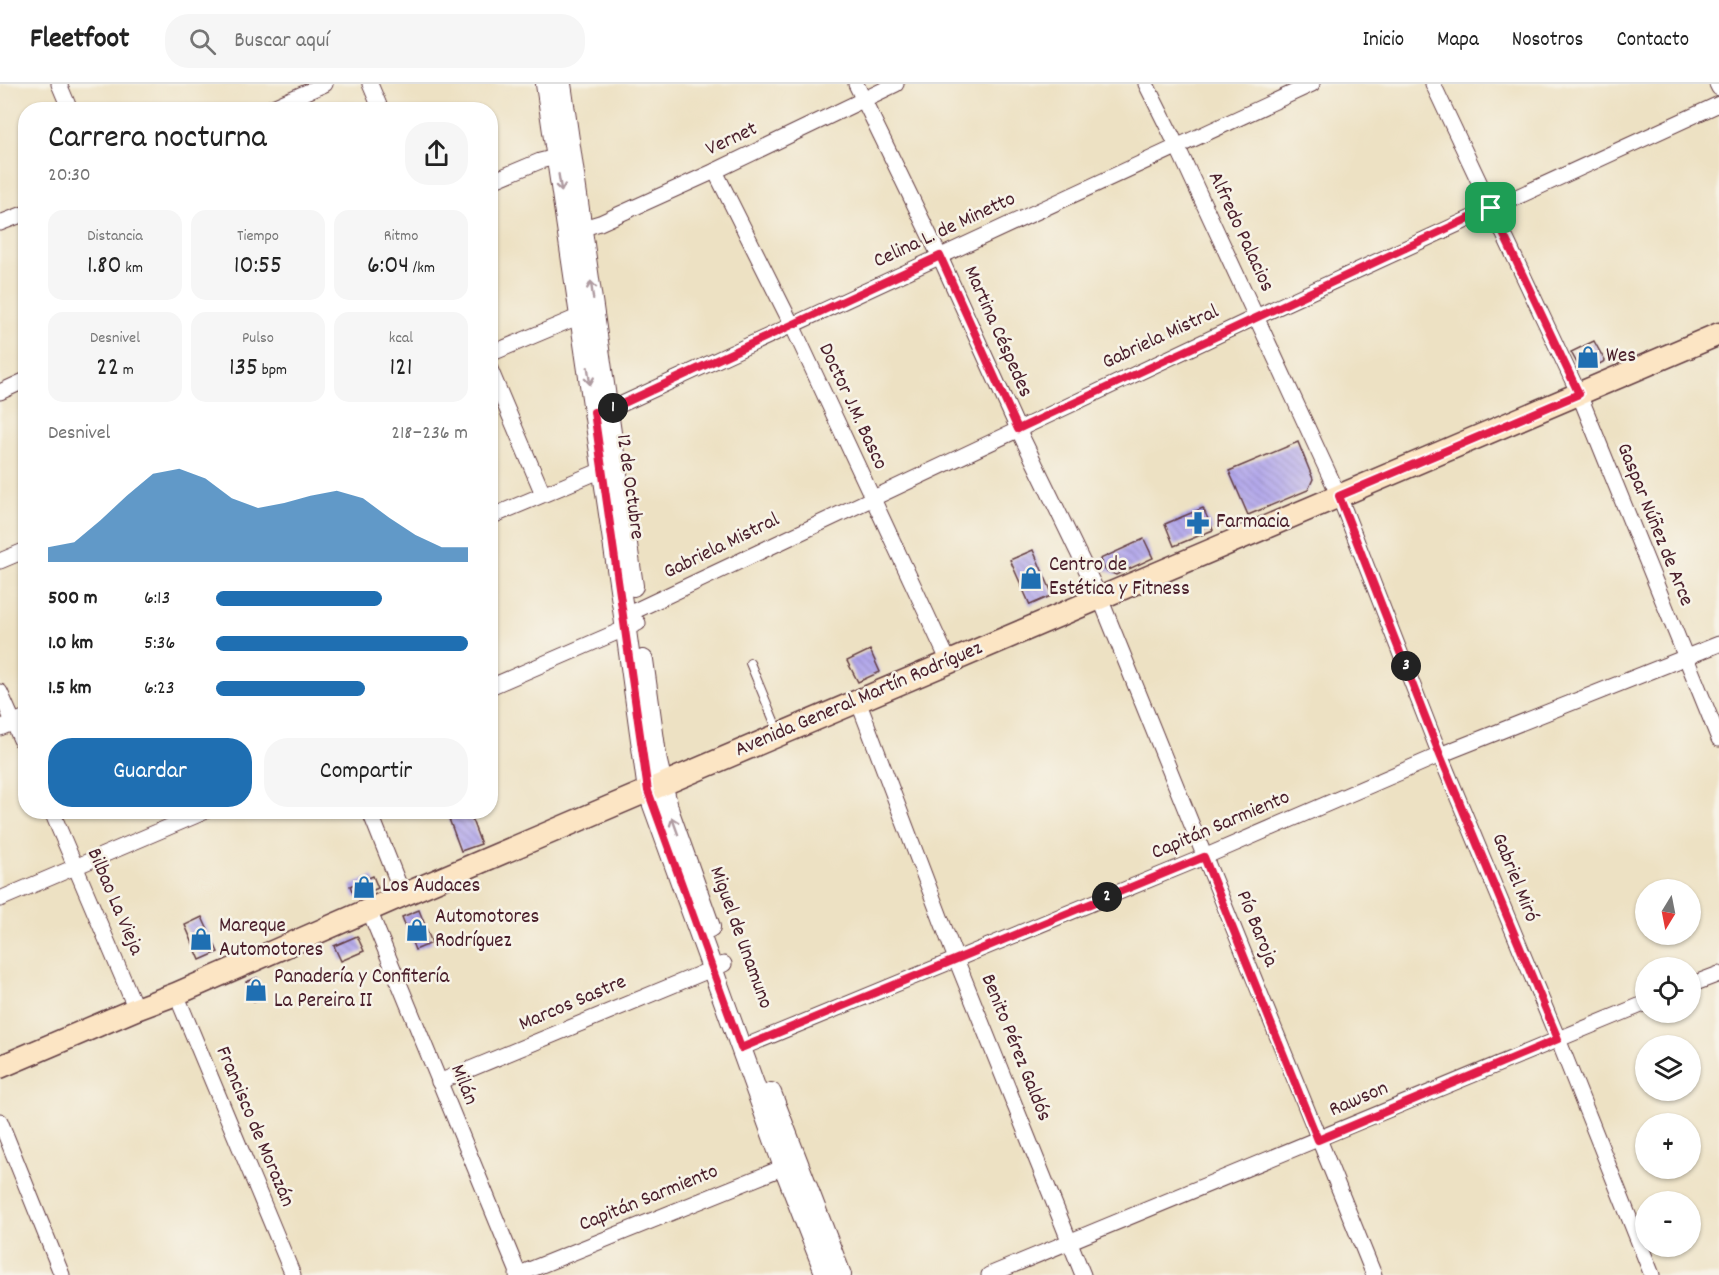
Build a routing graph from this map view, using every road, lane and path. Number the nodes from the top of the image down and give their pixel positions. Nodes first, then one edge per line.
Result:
1 (59, 84) edge
2 (325, 84) edge
3 (370, 84) edge
4 (546, 84) edge
5 (561, 84) edge
6 (856, 84) edge
7 (896, 84) edge
8 (1146, 84) edge
9 (1312, 84) edge
10 (1433, 84) edge
11 (863, 100) junction
12 (67, 102) edge
13 (284, 102) edge
14 (378, 102) edge
15 (1719, 104) edge
16 (1177, 146) junction
17 (556, 157) junction
18 (715, 171) junction
19 (498, 179) edge
20 (1491, 208) junction
21 (18, 216) edge
22 (0, 223) edge
23 (583, 228) junction
24 (940, 256) junction
25 (580, 316) junction
26 (1256, 317) junction
27 (792, 325) junction
28 (1719, 334) edge
29 (498, 351) edge
30 (18, 384) edge
31 (498, 388) edge
32 (0, 392) edge
33 (1579, 394) junction
34 (602, 411) junction
35 (1018, 429) junction
36 (609, 470) junction
37 (543, 494) junction
38 (1339, 496) junction
39 (871, 498) junction
40 (498, 514) edge
41 (18, 553) edge
42 (0, 561) edge
43 (1100, 598) junction
44 (631, 620) junction
45 (1719, 644) edge
46 (1685, 658) junction
47 (949, 662) junction
48 (750, 663) dead end
49 (498, 683) edge
50 (0, 692) edge
51 (858, 701) junction
52 (13, 722) edge
53 (780, 735) junction
54 (1719, 740) edge
55 (1440, 755) junction
56 (655, 788) junction
57 (55, 819) edge
58 (187, 819) edge
59 (373, 819) edge
60 (1204, 857) junction
61 (76, 866) junction
62 (403, 895) junction
63 (0, 899) edge
64 (369, 910) junction
65 (956, 959) junction
66 (718, 966) junction
67 (1719, 974) edge
68 (1701, 981) edge
69 (176, 994) junction
70 (1635, 1008) edge
71 (136, 1009) junction
72 (1558, 1039) junction
73 (747, 1046) junction
74 (0, 1067) edge
75 (439, 1082) junction
76 (0, 1121) edge
77 (1318, 1140) junction
78 (791, 1165) junction
79 (1069, 1242) junction
80 (62, 1275) edge
81 (293, 1275) edge
82 (519, 1275) edge
83 (826, 1275) edge
84 (841, 1275) edge
85 (989, 1275) edge
86 (1083, 1275) edge
87 (1374, 1275) edge
88 (1652, 1275) edge

1 - 12 street
2 - 13 street
3 - 14 street
4 - 17 street, 12 de Octubre
5 - 23 street, 12 de Octubre
6 - 11 street, Martina Céspedes
7 - 11 street, Vernet
8 - 16 street, Alfredo Palacios
9 - 16 street, Celina L. de Minetto
10 - 20 street, Gaspar Núñez de Arce
11 - 18 street, Vernet
11 - 24 street, Martina Céspedes
15 - 20 street, Gabriela Mistral
16 - 24 street, Celina L. de Minetto
16 - 26 street, Alfredo Palacios
17 - 19 street
17 -> 25 street, 12 de Octubre
18 - 23 street, Vernet
18 - 27 street, Doctor J.M. Basco
20 - 26 street, Gabriela Mistral
20 - 33 street, Gaspar Núñez de Arce
21 - 22 street
34 -> 23 street, 12 de Octubre
24 - 27 street, Celina L. de Minetto
24 - 35 street, Martina Céspedes
25 - 29 street
25 -> 34 street, 12 de Octubre
26 - 35 street, Gabriela Mistral
26 - 38 street, Alfredo Palacios
27 - 34 street, Celina L. de Minetto
27 - 39 street, Doctor J.M. Basco
28 - 33 main road, Avenida General Martín Rodríguez
30 - 32 street
31 - 37 street
33 - 38 main road, Avenida General Martín Rodríguez
33 - 46 street, Gaspar Núñez de Arce
34 - 36 street, 12 de Octubre
35 - 39 street, Gabriela Mistral
35 - 43 street, Martina Céspedes
36 - 37 street
36 - 44 street, 12 de Octubre
37 - 40 street
38 - 43 main road, Avenida General Martín Rodríguez
38 - 55 street, Gabriel Miró
39 - 44 street, Gabriela Mistral
39 - 47 street, Doctor J.M. Basco
41 - 42 street
43 - 47 main road, Avenida General Martín Rodríguez
43 - 60 street, Pío Baroja
44 - 49 street, Gabriela Mistral
44 - 56 street, 12 de Octubre
45 - 46 street, Capitán Sarmiento
46 - 54 street, Gaspar Núñez de Arce
46 - 55 street, Capitán Sarmiento
47 - 51 main road, Avenida General Martín Rodríguez
48 - 53 lane
50 - 52 street
51 - 53 main road, Avenida General Martín Rodríguez
51 - 65 street, Benito Pérez Galdós
53 - 56 main road, Avenida General Martín Rodríguez
55 - 60 street, Capitán Sarmiento
55 - 72 street, Gabriel Miró
56 - 62 main road, Avenida General Martín Rodríguez
56 - 66 street, Miguel de Unamuno
57 - 61 street, Bilbao La Vieja
58 - 61 street
59 - 62 street
60 - 65 street, Capitán Sarmiento
60 - 77 street, Pío Baroja
61 - 63 street
61 - 71 street, Bilbao La Vieja
62 - 64 main road, Avenida General Martín Rodríguez
64 - 69 main road, Avenida General Martín Rodríguez
64 - 75 street, Milán
65 - 73 street, Capitán Sarmiento
65 - 79 street, Benito Pérez Galdós
66 - 73 street, Miguel de Unamuno
66 - 75 street, Marcos Sastre
67 - 68 street
69 - 71 main road, Avenida General Martín Rodríguez
69 - 81 street, Francisco de Morazán
70 - 72 street, Rawson
71 - 74 main road, Avenida General Martín Rodríguez
72 - 77 street, Rawson
72 - 88 street, Gabriel Miró
73 - 78 street, Miguel de Unamuno
75 - 82 street, Milán
76 - 80 street
77 - 79 street, Rawson
77 - 87 street, Pío Baroja
78 - 82 street, Capitán Sarmiento
78 - 83 street, Miguel de Unamuno
78 - 84 street, Miguel de Unamuno
79 - 85 street, Rawson
79 - 86 street, Benito Pérez Galdós

